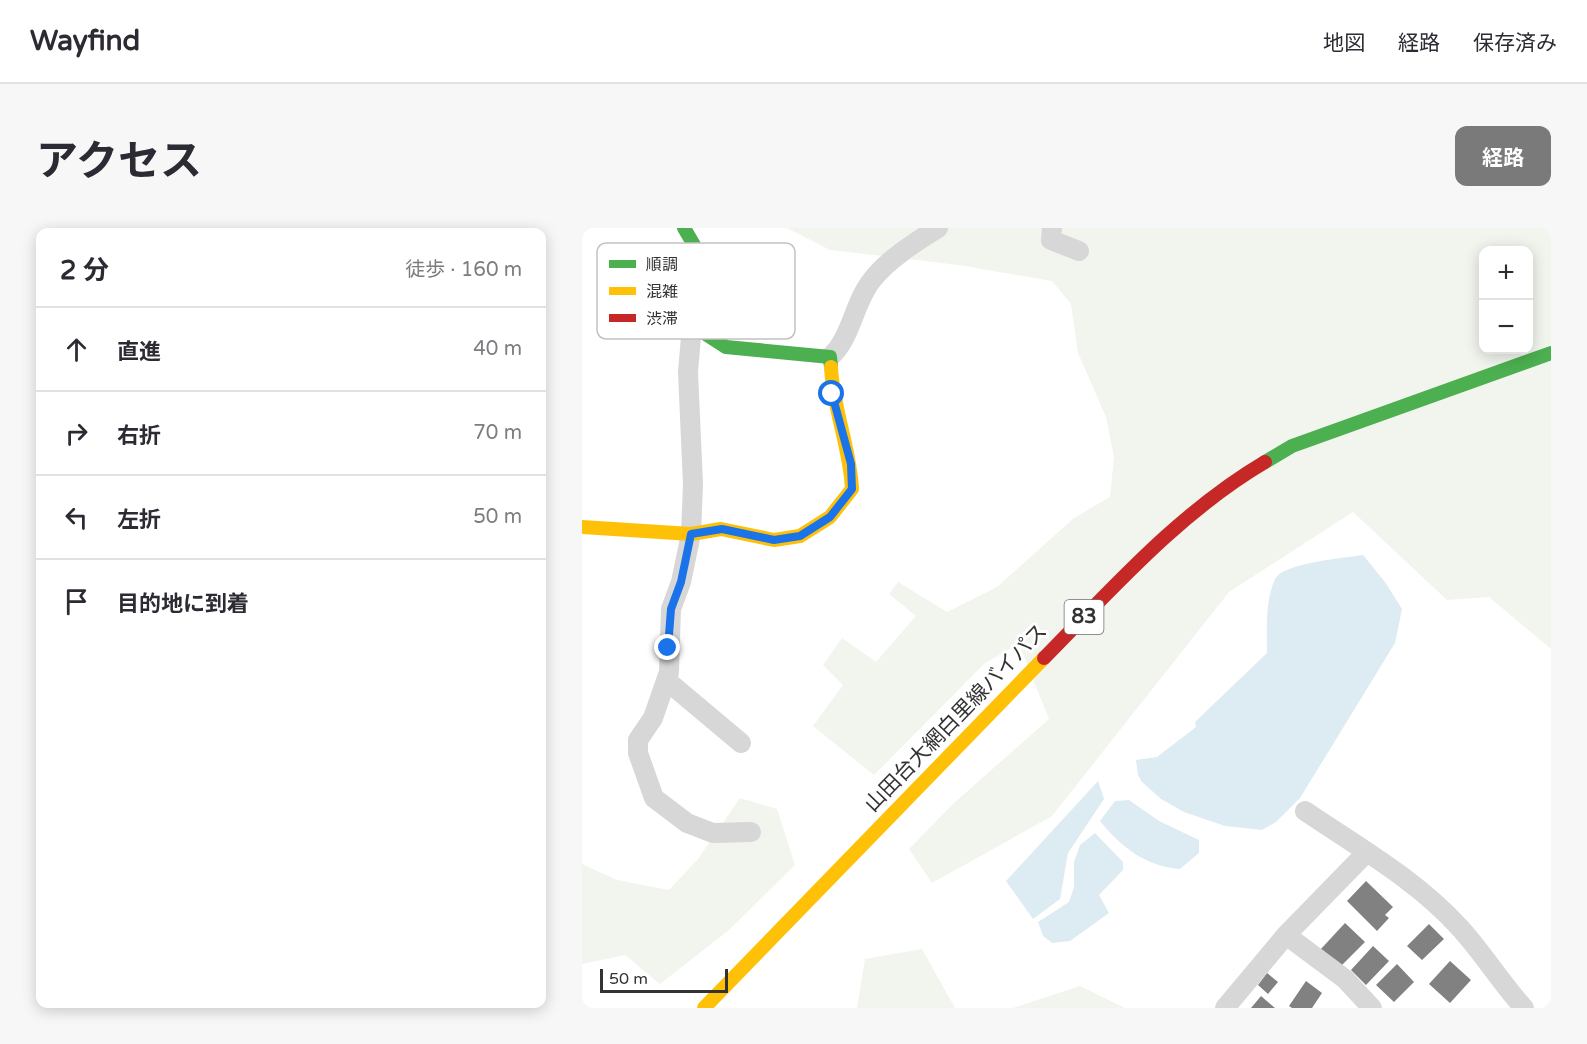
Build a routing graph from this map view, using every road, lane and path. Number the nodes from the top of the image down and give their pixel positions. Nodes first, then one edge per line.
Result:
1 (684, 228) edge
2 (938, 228) edge
3 (1052, 228) edge
4 (693, 243) edge
5 (1079, 251) dead end
6 (691, 339) edge
7 (714, 339) edge
8 (1551, 353) edge
9 (830, 357) junction
10 (582, 527) edge
11 (691, 534) junction
12 (666, 680) junction
13 (741, 743) dead end
14 (1305, 811) dead end
15 (751, 832) dead end
16 (1366, 852) junction
17 (1286, 935) junction
18 (704, 1008) edge
19 (1225, 1008) edge
20 (1372, 1008) edge
21 (1524, 1008) edge

1 - 4 main road
2 - 9 street
3 - 5 street
6 - 11 street
7 - 9 main road
8 - 18 main road, 山田台大網白里線バイパス / 83
9 - 11 main road
10 - 11 main road
11 - 12 street
12 - 13 street
12 - 15 street
14 - 16 street
16 - 17 street
16 - 21 street
17 - 19 street
17 - 20 street

